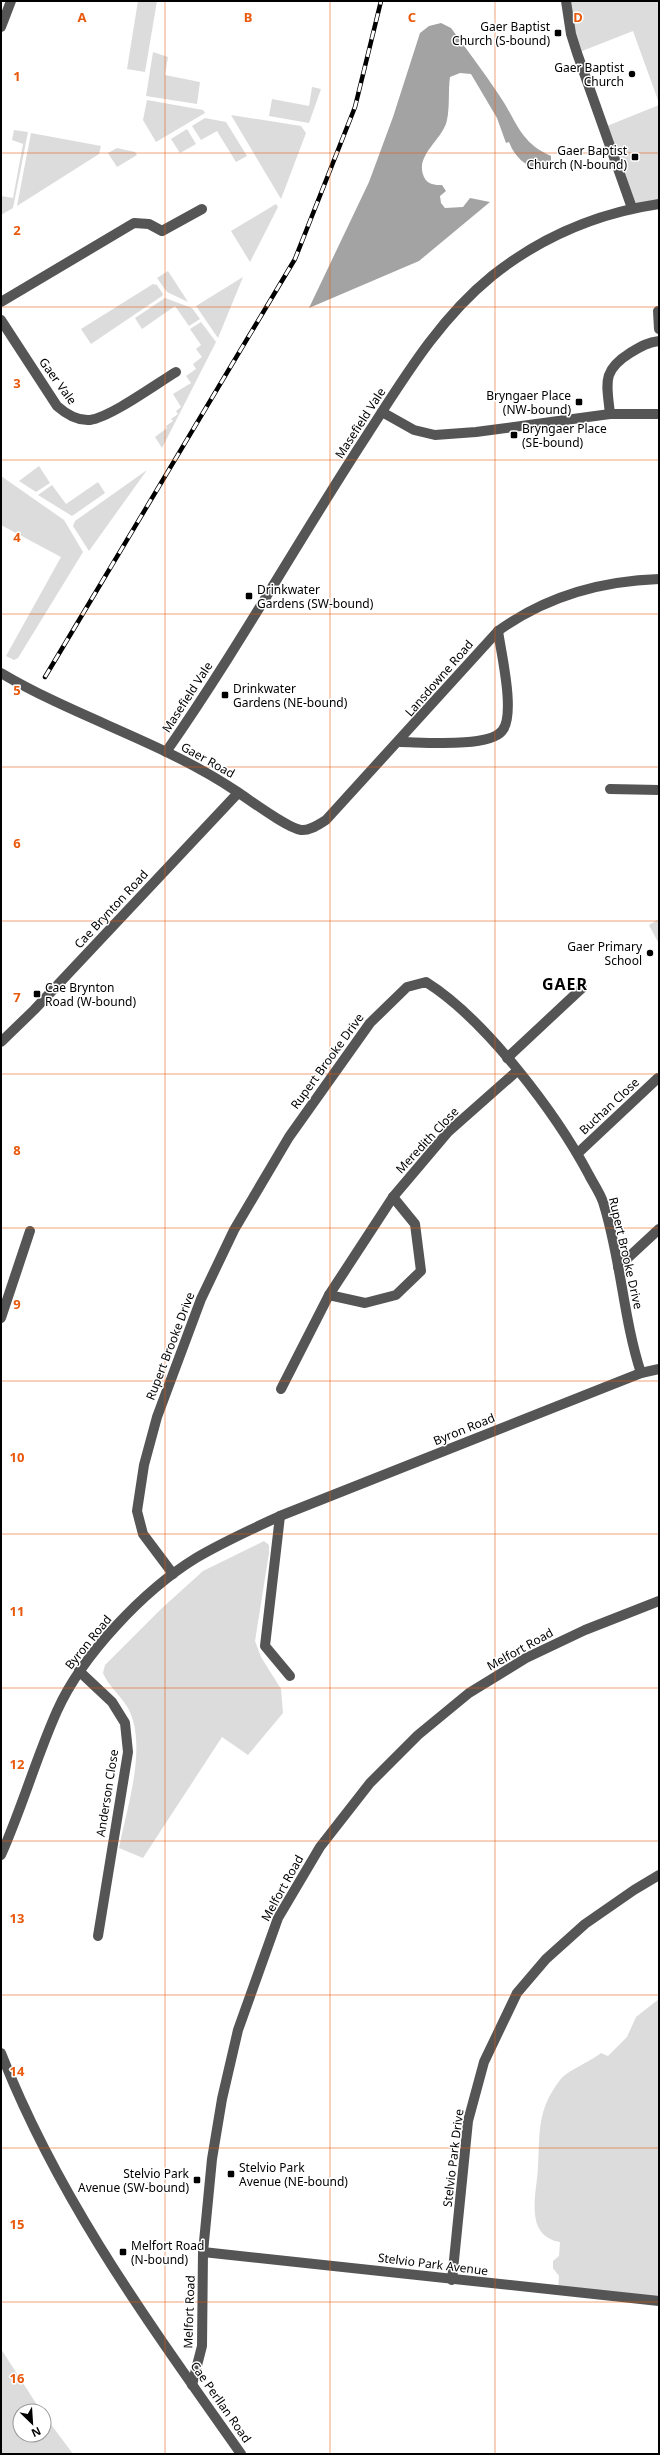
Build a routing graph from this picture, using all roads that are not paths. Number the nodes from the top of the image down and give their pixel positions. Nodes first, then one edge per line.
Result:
1 (11, 1) edge
2 (566, 1) edge
3 (1, 27) edge
4 (659, 204) edge
5 (632, 208) junction
6 (202, 209) dead end
7 (1, 302) edge
8 (658, 311) dead end
9 (1, 320) edge
10 (659, 329) edge
11 (659, 341) edge
12 (176, 372) dead end
13 (382, 412) junction
14 (610, 414) junction
15 (659, 414) edge
16 (659, 579) edge
17 (498, 632) junction
18 (1, 673) edge
19 (400, 742) junction
20 (166, 752) junction
21 (610, 789) dead end
22 (659, 790) edge
23 (238, 793) junction
24 (314, 828) joint
25 (582, 988) dead end
26 (1, 1042) edge
27 (507, 1058) junction
28 (517, 1071) junction
29 (658, 1078) dead end
30 (578, 1154) junction
31 (393, 1197) junction
32 (659, 1229) edge
33 (30, 1231) dead end
34 (618, 1267) junction
35 (329, 1295) junction
36 (1, 1318) edge
37 (659, 1369) edge
38 (641, 1373) junction
39 (281, 1389) dead end
40 (280, 1516) junction
41 (173, 1574) junction
42 (659, 1601) edge
43 (79, 1671) junction
44 (290, 1676) dead end
45 (1, 1855) edge
46 (659, 1876) edge
47 (98, 1936) dead end
48 (1, 2054) edge
49 (204, 2252) junction
50 (452, 2280) junction
51 (659, 2301) edge
52 (192, 2385) junction
53 (241, 2454) edge

1 - 3 street
2 - 5 street
4 - 5 street, Masefield Vale
5 - 13 street, Masefield Vale
6 - 7 street
8 - 10 street
9 - 12 street, Gaer Vale
11 - 14 street
13 - 14 street
13 - 20 street, Masefield Vale
14 - 15 street
16 - 17 street, Lansdowne Road
17 - 19 street, Lansdowne Road
17 - 19 street
18 - 20 street, Gaer Road
19 - 24 street, Lansdowne Road
20 - 23 street, Gaer Road
21 - 22 street
23 - 24 street, Gaer Road
23 - 26 street, Cae Brynton Road
25 - 27 street
27 - 28 street, Rupert Brooke Drive
27 - 41 street, Rupert Brooke Drive
28 - 30 street, Rupert Brooke Drive
28 - 31 street, Meredith Close
29 - 30 street, Buchan Close
30 - 34 street, Rupert Brooke Drive
31 - 35 street, Meredith Close
31 - 35 street
32 - 34 street
33 - 36 street
34 - 38 street, Rupert Brooke Drive
35 - 39 street, Meredith Close
37 - 38 street, Byron Road
38 - 40 street, Byron Road
40 - 41 street, Byron Road
40 - 44 street
41 - 43 street, Byron Road
42 - 49 street, Melfort Road
43 - 45 street, Byron Road
43 - 47 street, Anderson Close
46 - 50 street, Stelvio Park Drive
48 - 52 street, Cae Perllan Road
49 - 50 street, Stelvio Park Avenue
49 - 52 street, Melfort Road
50 - 51 street, Stelvio Park Avenue
52 - 53 street, Cae Perllan Road

